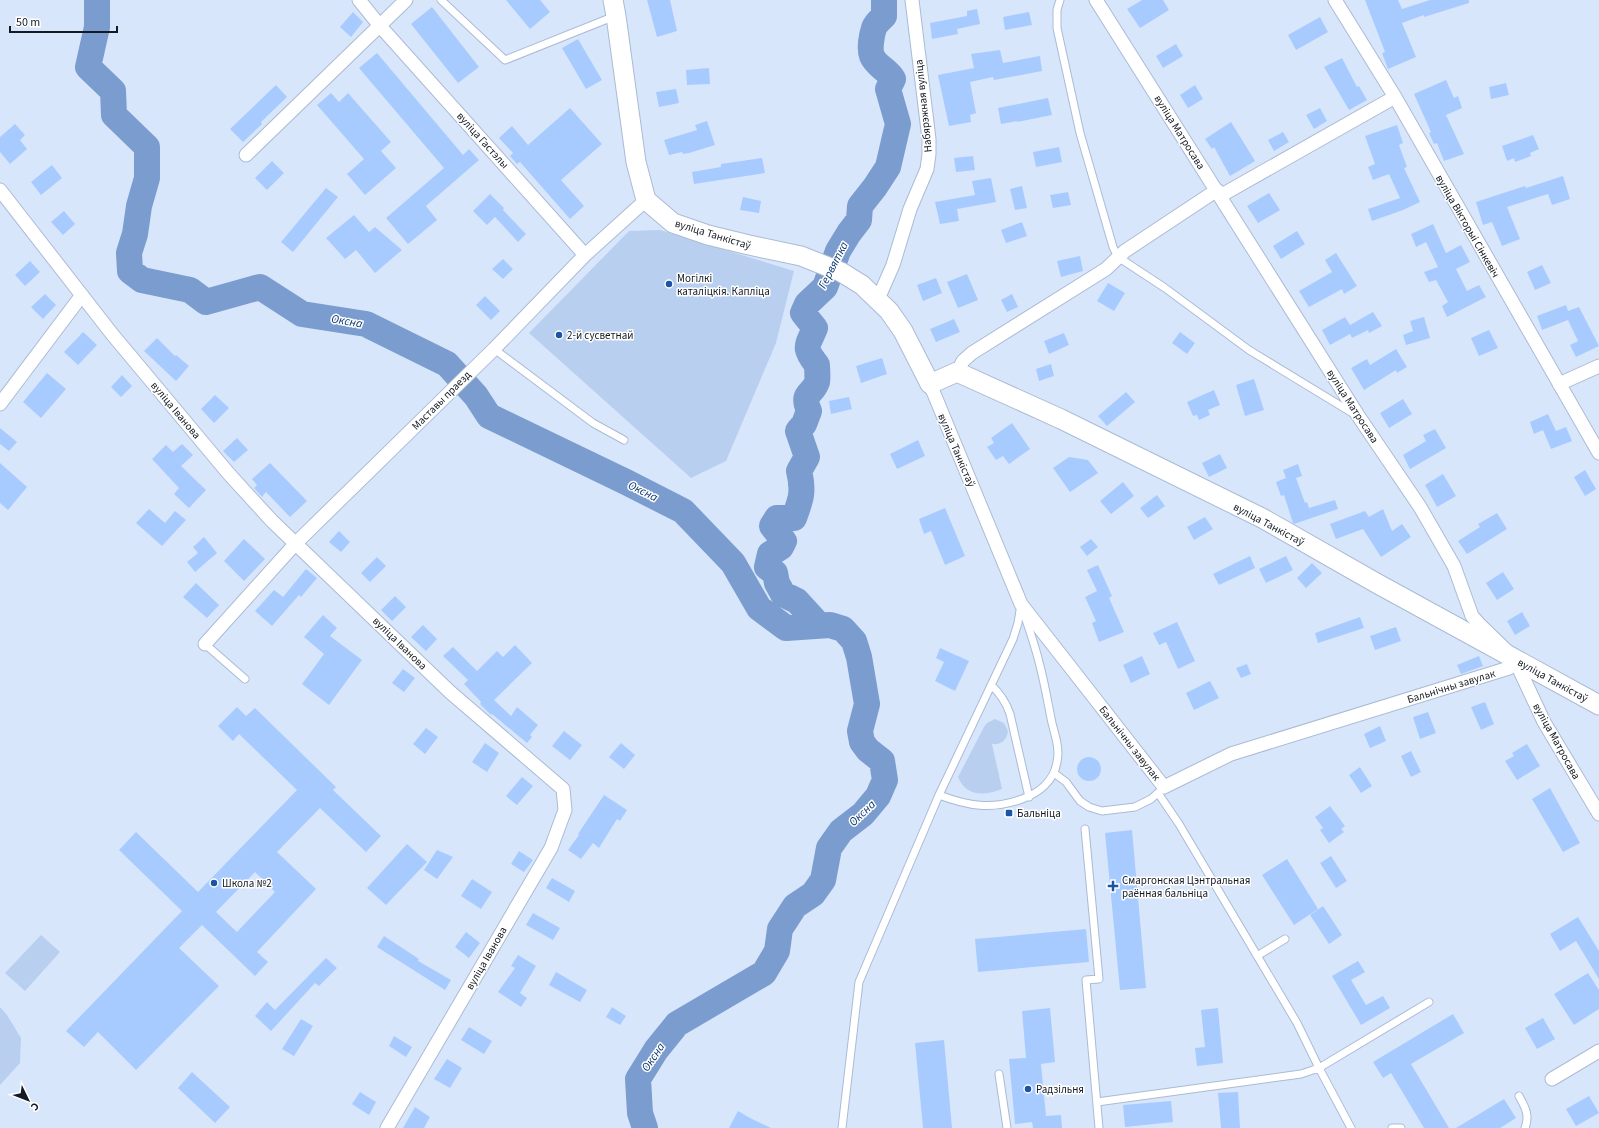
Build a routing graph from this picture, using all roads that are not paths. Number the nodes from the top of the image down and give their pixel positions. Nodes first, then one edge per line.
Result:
1 (359, 0) edge
2 (406, 0) edge
3 (441, 0) edge
4 (912, 0) edge
5 (1060, 0) edge
6 (1096, 0) edge
7 (1335, 0) edge
8 (614, 8) edge
9 (380, 26) junction
10 (1395, 97) junction
11 (246, 155) dead end
12 (0, 190) edge
13 (1218, 193) junction
14 (646, 200) junction
15 (585, 254) junction
16 (1118, 257) junction
17 (82, 295) junction
18 (878, 299) junction
19 (494, 348) junction
20 (1599, 366) edge
21 (957, 372) junction
22 (930, 384) junction
23 (1559, 384) junction
24 (0, 404) edge
25 (1359, 417) junction
26 (624, 440) dead end
27 (1599, 453) edge
28 (296, 543) junction
29 (1021, 604) junction
30 (205, 644) joint
31 (1514, 658) junction
32 (245, 679) dead end
33 (991, 685) junction
34 (1599, 705) edge
35 (1054, 773) junction
36 (1161, 790) junction
37 (939, 795) junction
38 (1029, 797) junction
39 (1599, 814) edge
40 (1085, 829) dead end
41 (1285, 939) dead end
42 (1257, 956) junction
43 (1429, 1002) dead end
44 (1599, 1051) edge
45 (1319, 1068) junction
46 (999, 1074) dead end
47 (1552, 1079) dead end
48 (1518, 1096) dead end
49 (1097, 1102) junction
50 (387, 1128) edge
51 (842, 1128) edge
52 (1007, 1128) edge
53 (1099, 1128) edge
54 (1351, 1128) edge
55 (1392, 1128) edge
56 (1401, 1128) edge
57 (1525, 1128) edge

1 - 9 street, вуліца Гастэлы
2 - 9 street
3 - 8 lane
4 - 18 street, Набярэжная вуліца
5 - 16 lane
6 - 13 street, вуліца Матросава
7 - 10 street, вуліца Вікторыі Сінкевіч
8 - 14 street
9 - 11 street
9 - 15 street, вуліца Гастэлы
10 - 13 street
10 - 23 street, вуліца Вікторыі Сінкевіч
12 - 17 street, вуліца Іванова
13 - 16 street
13 - 25 street, вуліца Матросава
14 - 15 street, Маставы праезд
14 - 18 street, вуліца Танкістаў
15 - 19 street, Маставы праезд
16 - 21 street
16 - 25 lane
17 - 24 street
17 - 28 street, вуліца Іванова
18 - 22 street, вуліца Танкістаў
19 - 26 lane
19 - 28 street, Маставы праезд
20 - 23 street
21 - 22 street
21 - 31 street, вуліца Танкістаў
22 - 29 street, вуліца Танкістаў
23 - 27 street, вуліца Вікторыі Сінкевіч
25 - 31 street, вуліца Матросава
28 - 30 street, Маставы праезд
28 - 50 street, вуліца Іванова
29 - 33 lane
29 - 35 lane
29 - 36 street, Бальнічны завулак
30 - 32 lane
31 - 34 street, вуліца Танкістаў
31 - 36 street, Бальнічны завулак
31 - 39 street, вуліца Матросава
33 - 37 lane
33 - 38 lane
35 - 36 lane
35 - 38 lane
36 - 42 lane
37 - 38 lane
37 - 51 lane
40 - 49 lane
41 - 42 lane
42 - 45 lane
43 - 45 lane
44 - 47 street
45 - 49 lane
45 - 54 lane
46 - 52 lane
48 - 57 lane
49 - 53 lane
55 - 56 lane

